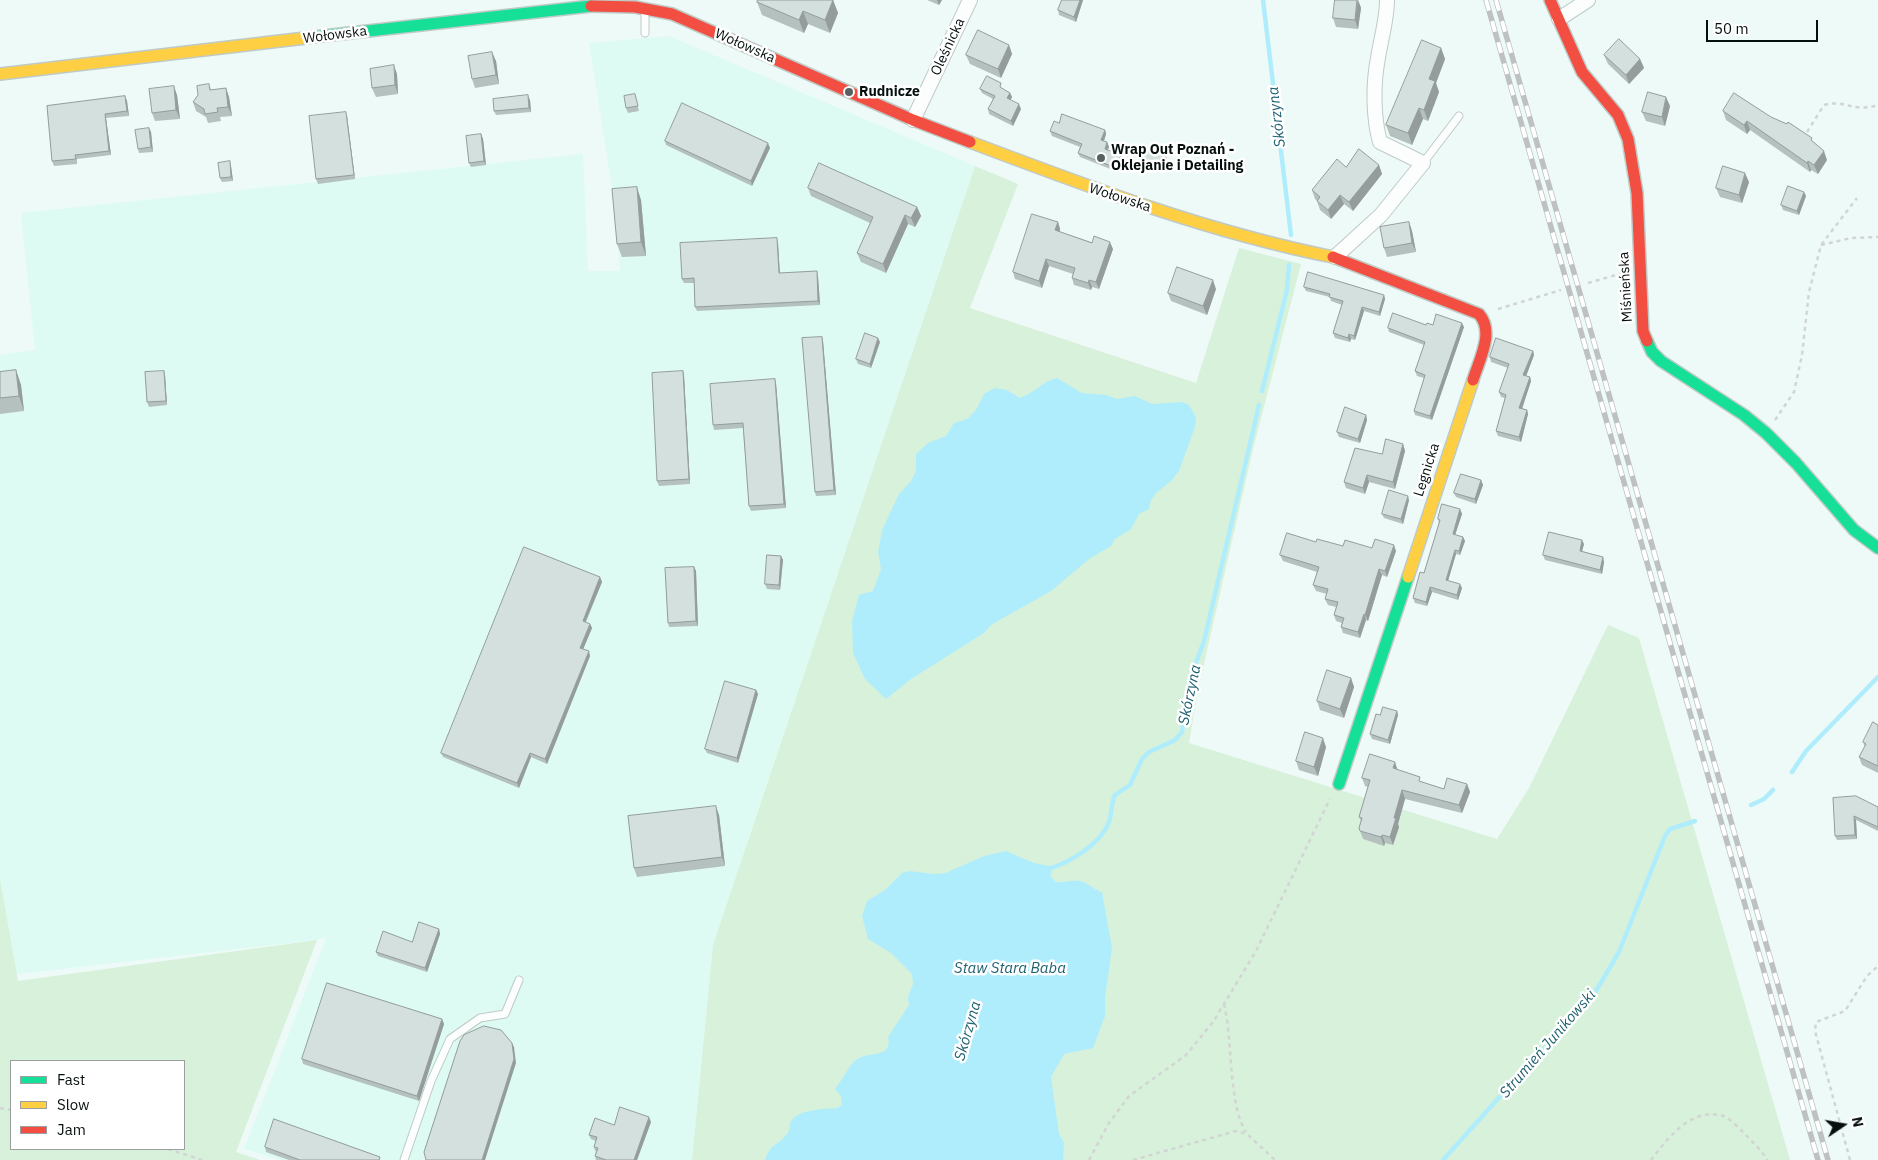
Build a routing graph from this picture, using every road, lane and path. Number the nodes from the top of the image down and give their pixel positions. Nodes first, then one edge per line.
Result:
1 (970, 0) edge
2 (1387, 0) edge
3 (1550, 0) edge
4 (1588, 0) edge
5 (648, 5) edge
6 (1559, 19) junction
7 (645, 33) dead end
8 (0, 74) edge
9 (1878, 105) edge
10 (1459, 116) dead end
11 (913, 120) junction
12 (1807, 132) edge
13 (1423, 163) junction
14 (1857, 198) dead end
15 (1878, 237) edge
16 (1821, 245) junction
17 (1335, 257) junction
18 (1639, 269) junction
19 (1588, 283) dead end
20 (1561, 290) dead end
21 (1479, 314) junction
22 (1766, 433) junction
23 (1878, 548) edge
24 (1338, 784) joint
25 (1878, 966) edge
26 (519, 980) dead end
27 (1224, 1004) junction
28 (1247, 1134) junction
29 (171, 1150) edge
30 (202, 1160) edge
31 (404, 1160) edge
32 (1090, 1160) edge
33 (1133, 1160) edge
34 (1275, 1160) edge
35 (1651, 1160) edge
36 (1766, 1160) edge
37 (1850, 1160) edge

1 - 11 street, Oleśnicka
2 - 13 street
3 - 6 street, Miśnieńska
4 - 6 street
5 - 7 lane
5 - 8 street, Wołowska
5 - 11 street, Wołowska
6 - 18 street, Miśnieńska
9 - 12 path
10 - 13 lane
11 - 17 street, Wołowska
13 - 17 street
14 - 16 path
15 - 16 path
16 - 22 path
17 - 21 street
18 - 19 path
18 - 22 street, Miśnieńska
20 - 21 path
21 - 24 street, Legnicka
22 - 23 street, Miśnieńska
24 - 27 path
25 - 37 path
26 - 31 lane
27 - 28 path
27 - 32 path
28 - 33 path
28 - 34 path
29 - 30 path
35 - 36 path

